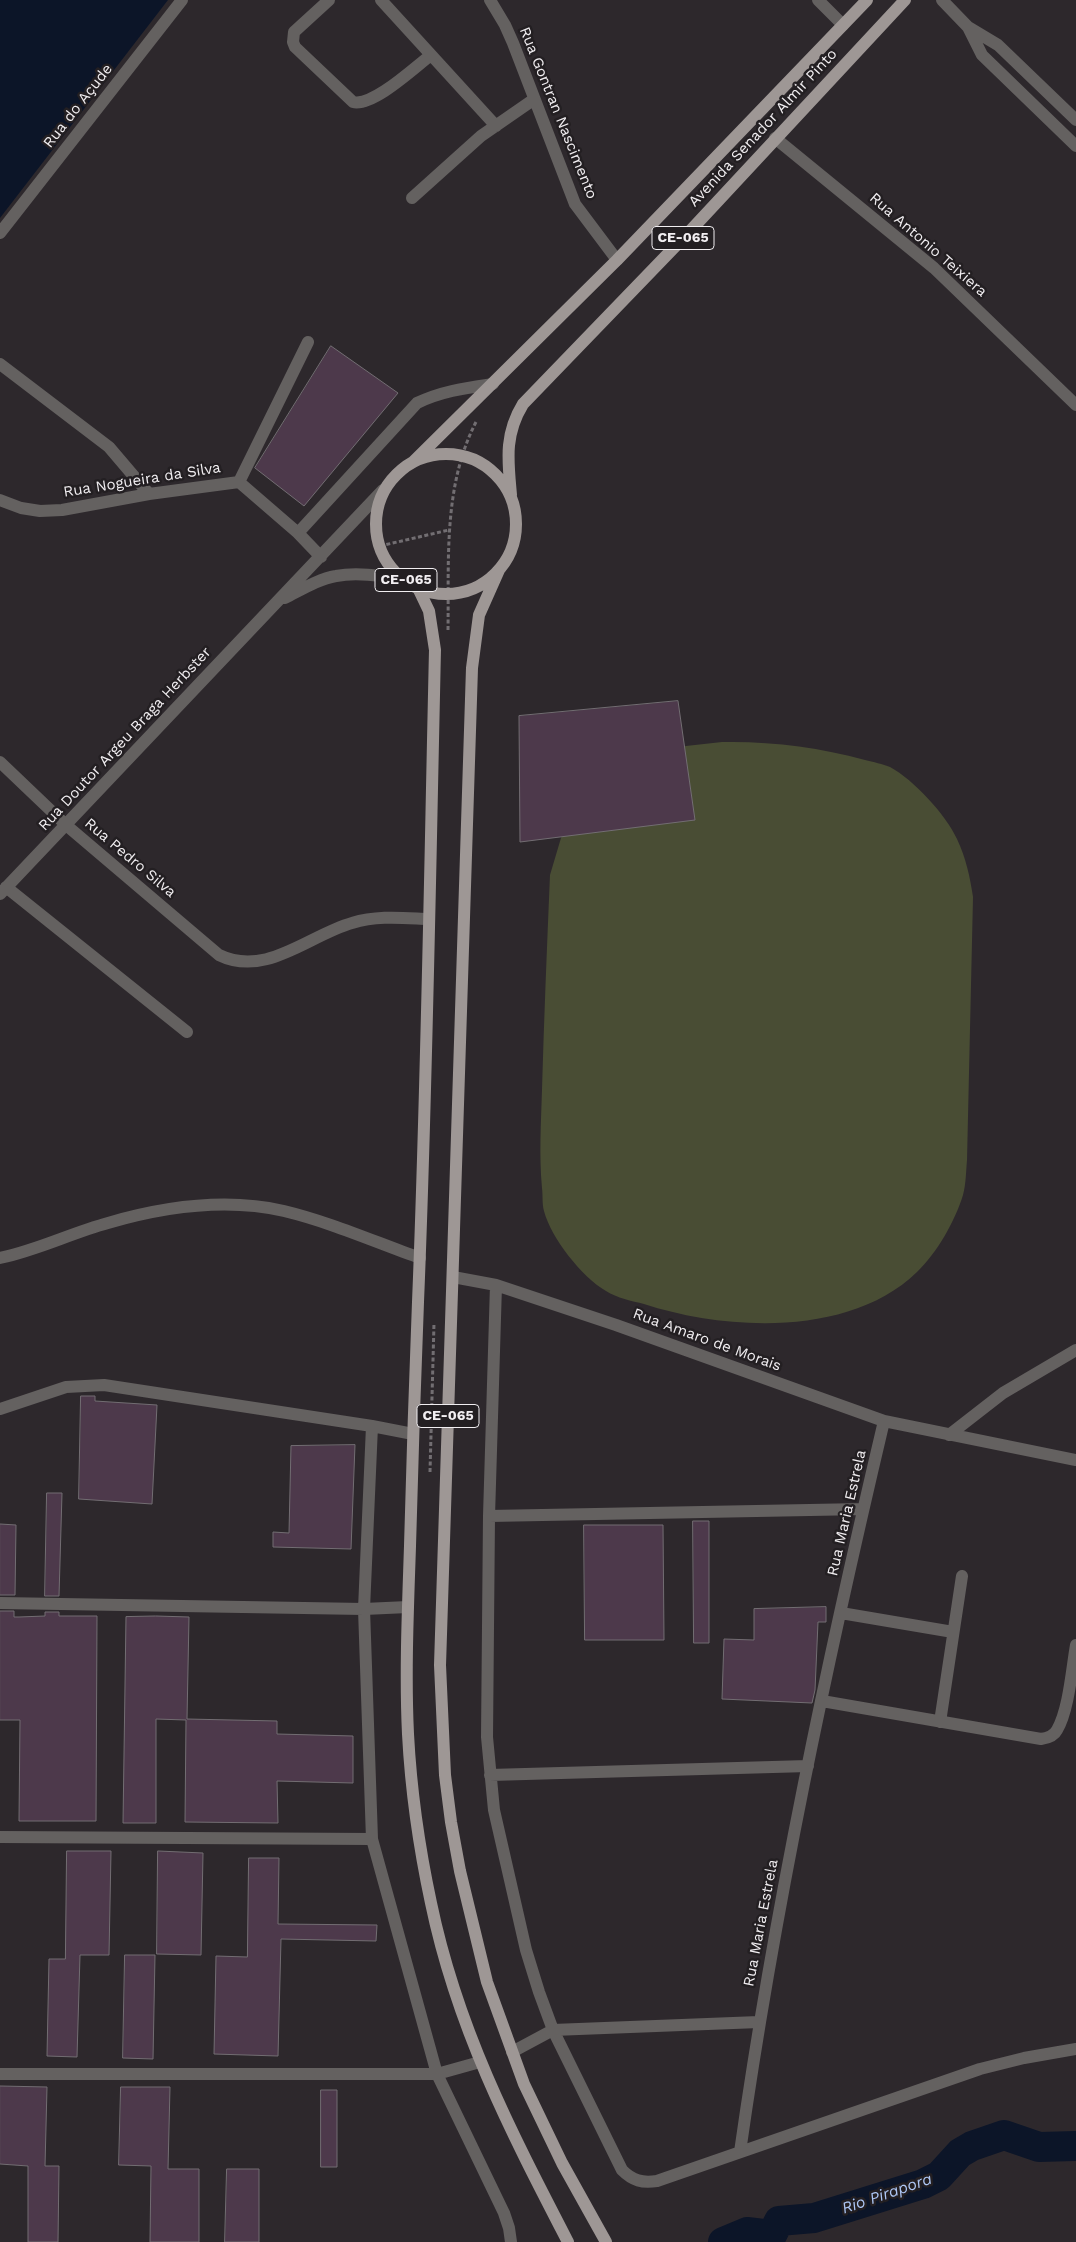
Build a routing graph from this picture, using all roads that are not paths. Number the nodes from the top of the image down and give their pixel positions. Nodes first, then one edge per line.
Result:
1 (182, 0) edge
2 (329, 0) edge
3 (381, 0) edge
4 (490, 0) edge
5 (818, 0) edge
6 (867, 0) edge
7 (905, 0) edge
8 (942, 0) edge
9 (843, 25) junction
10 (968, 27) junction
11 (431, 54) junction
12 (533, 100) junction
13 (1076, 120) edge
14 (496, 126) junction
15 (775, 138) junction
16 (1076, 146) edge
17 (412, 198) dead end
18 (0, 233) edge
19 (617, 260) junction
20 (308, 342) dead end
21 (0, 364) edge
22 (493, 384) junction
23 (1076, 405) edge
24 (413, 462) junction
25 (239, 482) junction
26 (383, 490) junction
27 (149, 494) junction
28 (511, 495) junction
29 (0, 500) edge
30 (298, 533) junction
31 (321, 557) junction
32 (498, 570) junction
33 (403, 579) junction
34 (418, 588) junction
35 (272, 606) junction
36 (0, 762) edge
37 (66, 825) junction
38 (3, 890) edge
39 (429, 919) junction
40 (187, 1032) dead end
41 (0, 1258) edge
42 (420, 1258) junction
43 (453, 1277) junction
44 (496, 1285) junction
45 (1076, 1350) edge
46 (0, 1409) edge
47 (884, 1421) junction
48 (372, 1426) junction
49 (413, 1434) junction
50 (949, 1435) junction
51 (1076, 1460) edge
52 (863, 1509) junction
53 (489, 1516) junction
54 (962, 1576) dead end
55 (0, 1603) edge
56 (408, 1607) junction
57 (364, 1609) junction
58 (841, 1613) junction
59 (953, 1632) junction
60 (1076, 1645) edge
61 (1073, 1678) edge
62 (822, 1701) junction
63 (940, 1722) junction
64 (808, 1766) junction
65 (490, 1775) junction
66 (0, 1837) edge
67 (372, 1839) junction
68 (759, 2022) junction
69 (553, 2030) junction
70 (1076, 2049) edge
71 (512, 2052) junction
72 (480, 2062) junction
73 (0, 2074) edge
74 (437, 2074) junction
75 (740, 2152) junction
76 (604, 2239) edge
77 (511, 2242) edge
78 (568, 2242) edge

1 - 18 street, Rua do Açude
2 - 11 street
3 - 11 street
4 - 12 street, Rua Gontran Nascimento
5 - 9 street
6 - 9 main road, Avenida Senador Almir Pinto / CE-065
7 - 15 main road, Avenida Senador Almir Pinto / CE-065
8 - 10 street
9 - 19 main road, Avenida Senador Almir Pinto / CE-065
10 - 13 street
10 - 16 street
11 - 14 street
12 - 14 street
12 - 19 street, Rua Gontran Nascimento
14 - 17 street
15 - 23 street, Rua Antonio Teixiera
15 - 28 main road, Avenida Senador Almir Pinto / CE-065
19 - 22 main road, Avenida Senador Almir Pinto / CE-065
20 - 25 street
21 - 27 street
22 - 24 main road, Avenida Senador Almir Pinto / CE-065
22 - 30 street
24 - 26 main road, CE-065
24 - 28 main road, CE-065
25 - 27 street, Rua Nogueira da Silva
25 - 30 street, Rua Nogueira da Silva
26 - 31 street, Rua Doutor Argeu Braga Herbster
26 - 33 main road, CE-065
27 - 29 street, Rua Nogueira da Silva
28 - 32 main road, CE-065
30 - 31 street, Rua Nogueira da Silva
31 - 35 street, Rua Doutor Argeu Braga Herbster
32 - 34 main road, CE-065
32 - 43 main road, CE-065
33 - 34 main road, CE-065
33 - 35 street, Rua Doutor Argeu Braga Herbster
34 - 39 main road, CE-065
35 - 37 street, Rua Doutor Argeu Braga Herbster
36 - 37 street, Rua Pedro Silva
37 - 38 street, Rua Doutor Argeu Braga Herbster
37 - 39 street, Rua Pedro Silva
38 - 40 street
39 - 42 main road, CE-065
41 - 42 street
42 - 49 main road, CE-065
43 - 44 street, Rua Amaro de Morais
43 - 71 main road, CE-065
44 - 47 street, Rua Amaro de Morais
44 - 53 street
45 - 50 street
46 - 48 street
47 - 50 street, Rua Amaro de Morais
47 - 52 street, Rua Maria Estrela
48 - 49 street
48 - 57 street
49 - 56 main road, CE-065
50 - 51 street, Rua Amaro de Morais
52 - 53 street
52 - 58 street, Rua Maria Estrela
53 - 65 street
54 - 59 street
55 - 57 street
56 - 57 street
56 - 72 main road, CE-065
57 - 67 street
58 - 59 street
58 - 62 street, Rua Maria Estrela
59 - 63 street
60 - 61 street
61 - 63 street
62 - 63 street
62 - 64 street, Rua Maria Estrela
64 - 65 street
64 - 68 street, Rua Maria Estrela
65 - 69 street
66 - 67 street
67 - 74 street
68 - 69 street
68 - 75 street, Rua Maria Estrela
69 - 71 street
69 - 75 street
70 - 75 street
71 - 76 main road, CE-065
72 - 74 street
72 - 78 main road, CE-065
73 - 74 street
74 - 77 street

